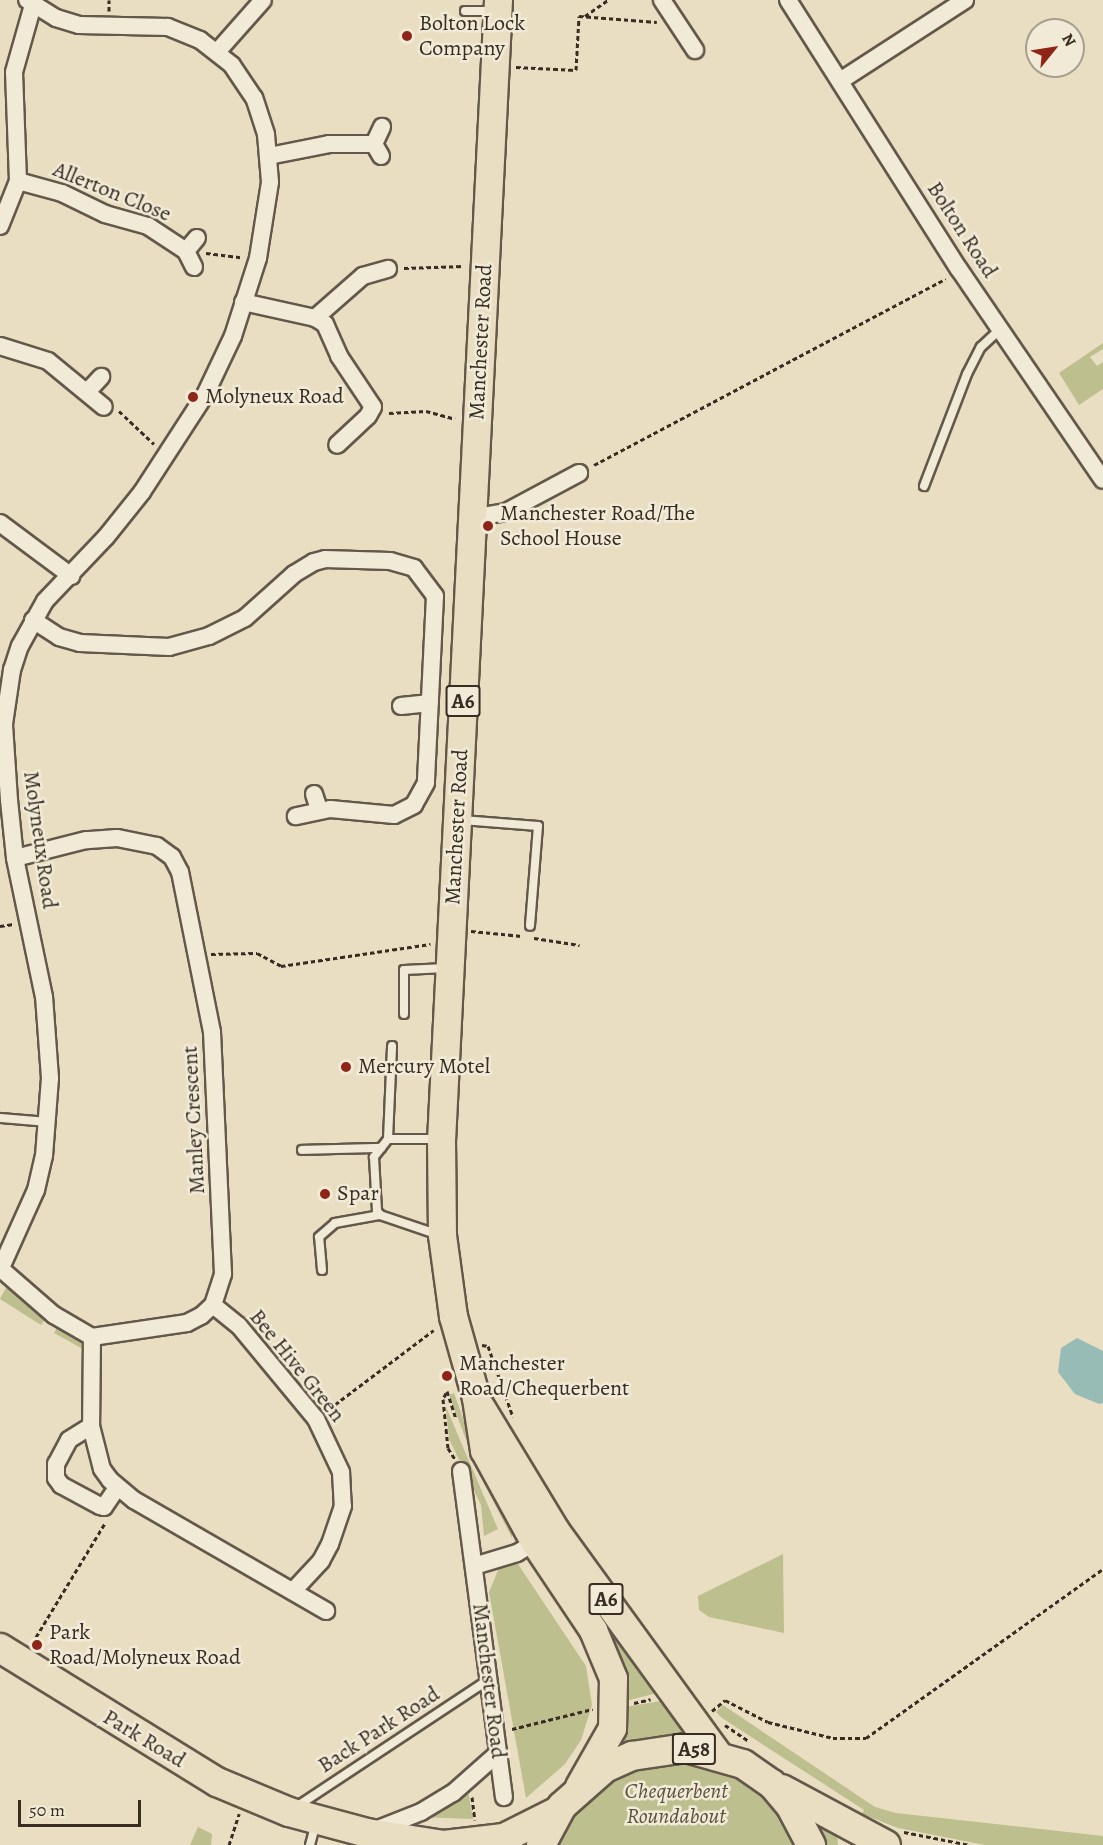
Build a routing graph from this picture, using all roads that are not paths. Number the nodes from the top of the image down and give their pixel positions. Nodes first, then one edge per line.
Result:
1 (263, 0) edge
2 (662, 0) edge
3 (788, 0) edge
4 (965, 0) edge
5 (30, 3) edge
6 (498, 6) edge
7 (465, 11) dead end
8 (695, 50) dead end
9 (217, 52) junction
10 (840, 81) junction
11 (382, 127) dead end
12 (269, 156) junction
13 (18, 181) junction
14 (0, 226) edge
15 (196, 238) dead end
16 (186, 251) junction
17 (194, 267) dead end
18 (388, 269) road end
19 (243, 302) junction
20 (315, 318) junction
21 (1000, 329) junction
22 (0, 346) edge
23 (101, 377) dead end
24 (87, 392) junction
25 (104, 407) road end
26 (337, 445) dead end
27 (579, 473) road end
28 (1103, 480) edge
29 (924, 486) dead end
30 (472, 518) junction
31 (0, 523) edge
32 (71, 576) junction
33 (33, 620) junction
34 (430, 703) junction
35 (401, 706) dead end
36 (296, 816) dead end
37 (457, 820) junction
38 (15, 858) junction
39 (530, 926) dead end
40 (450, 968) junction
41 (404, 1014) dead end
42 (392, 1046) dead end
43 (0, 1118) edge
44 (47, 1122) junction
45 (388, 1139) junction
46 (441, 1139) junction
47 (381, 1148) junction
48 (302, 1150) dead end
49 (380, 1215) junction
50 (442, 1235) junction
51 (1, 1269) edge
52 (322, 1270) dead end
53 (213, 1305) junction
54 (92, 1337) junction
55 (92, 1426) junction
56 (462, 1470) road end
57 (117, 1488) junction
58 (545, 1536) junction
59 (474, 1566) junction
60 (294, 1590) junction
61 (326, 1611) dead end
62 (0, 1648) edge
63 (489, 1680) junction
64 (498, 1753) junction
65 (718, 1754) junction
66 (772, 1784) junction
67 (577, 1790) junction
68 (504, 1797) dead end
69 (290, 1812) junction
70 (556, 1812) junction
71 (313, 1832) edge
72 (367, 1833) junction
73 (892, 1838) edge
74 (444, 1845) edge
75 (541, 1845) edge
76 (811, 1845) edge

1 - 9 street
2 - 8 street
3 - 10 street, Bolton Road
4 - 10 street
5 - 9 street, Molyneux Road
5 - 13 street
6 - 7 lane
6 - 30 main road, Manchester Road / A6
9 - 12 street, Molyneux Road
10 - 21 street, Bolton Road
11 - 12 street
12 - 19 street, Molyneux Road
13 - 14 street
13 - 16 street, Allerton Close
15 - 16 street, Allerton Close
16 - 17 street, Allerton Close
18 - 20 street
19 - 20 street
19 - 32 street, Molyneux Road
20 - 26 street
21 - 28 street, Bolton Road
21 - 29 lane
22 - 24 street
23 - 24 street
24 - 25 street
27 - 30 street
30 - 37 main road, Manchester Road / A6
31 - 32 street
32 - 33 street, Molyneux Road
33 - 34 street
33 - 38 street, Molyneux Road
34 - 35 street
34 - 36 street
37 - 39 lane
37 - 40 main road, Manchester Road / A6
38 - 44 street, Molyneux Road
38 - 53 street, Manley Crescent
40 - 41 lane
40 - 46 main road, Manchester Road / A6
42 - 45 lane
43 - 44 lane
44 - 51 street, Molyneux Road
45 - 46 lane
45 - 47 lane
46 - 50 main road, Manchester Road / A6
47 - 48 lane
47 - 49 lane
49 - 50 lane
49 - 52 lane
50 - 58 main road, Manchester Road / A6
51 - 54 street
53 - 54 street
53 - 60 street, Bee Hive Green
54 - 55 street
55 - 57 street
55 - 57 street
56 - 59 street, Manchester Road
57 - 60 street
58 - 59 street
58 - 65 main road, Manchester Road / A6
58 - 67 main road, Manchester Road / A6
59 - 63 street, Manchester Road
60 - 61 street
62 - 69 highway, Park Road / A58
63 - 64 street, Manchester Road
63 - 69 lane, Back Park Road
64 - 68 street, Manchester Road
64 - 72 street
65 - 66 highway, A58
65 - 67 highway, A58
66 - 73 highway, A58
66 - 76 highway, A58
67 - 70 highway, A58
69 - 71 highway, Park Road / A58
70 - 74 highway, Park Road / A58
70 - 75 highway, A58
71 - 72 highway, Park Road / A58
72 - 74 highway, Park Road / A58

